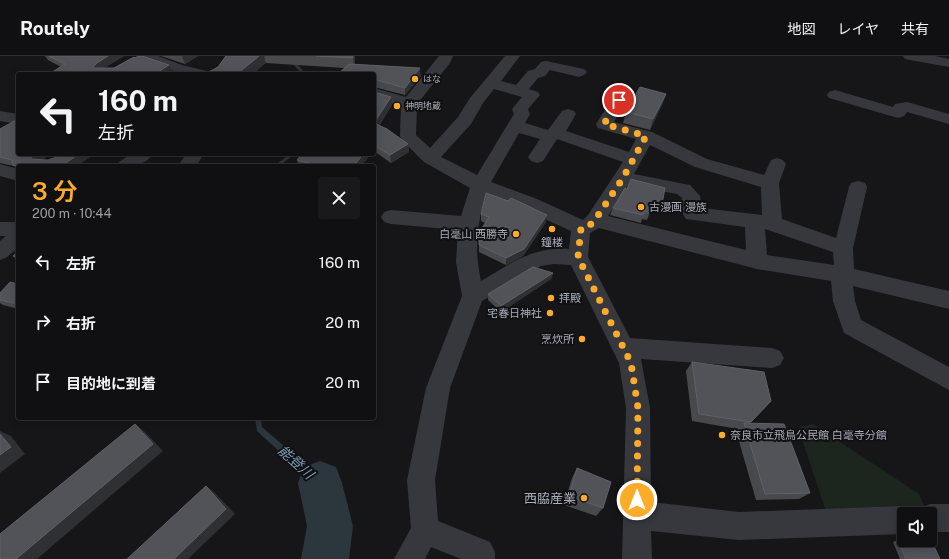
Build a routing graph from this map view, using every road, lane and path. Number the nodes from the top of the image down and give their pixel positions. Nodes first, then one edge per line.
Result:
1 (446, 56) edge
2 (910, 56) edge
3 (138, 57) edge
4 (509, 62) edge
5 (949, 63) edge
6 (194, 72) edge
7 (579, 72) dead end
8 (533, 74) junction
9 (491, 83) junction
10 (518, 91) junction
11 (376, 94) edge
12 (835, 95) dead end
13 (619, 100) dead end
14 (409, 103) junction
15 (568, 114) dead end
16 (0, 116) edge
17 (16, 119) edge
18 (949, 119) edge
19 (515, 126) junction
20 (553, 135) junction
21 (646, 136) junction
22 (141, 156) edge
23 (537, 157) dead end
24 (430, 158) junction
25 (634, 160) junction
26 (128, 164) edge
27 (777, 164) dead end
28 (0, 170) edge
29 (16, 175) edge
30 (623, 178) junction
31 (770, 183) junction
32 (480, 185) junction
33 (858, 188) dead end
34 (391, 217) dead end
35 (763, 222) junction
36 (468, 224) junction
37 (588, 224) junction
38 (0, 229) edge
39 (16, 230) edge
40 (16, 239) edge
41 (843, 248) junction
42 (0, 252) edge
43 (578, 257) junction
44 (757, 261) junction
45 (842, 275) junction
46 (473, 296) junction
47 (949, 300) edge
48 (624, 348) junction
49 (772, 358) dead end
50 (949, 380) edge
51 (637, 515) junction
52 (937, 518) edge
53 (949, 518) edge
54 (897, 520) edge
55 (425, 530) junction
56 (409, 559) edge
57 (480, 559) edge
58 (636, 559) edge

1 - 14 street
2 - 5 street
3 - 6 street
4 - 8 street
4 - 9 street
7 - 8 street
8 - 10 street
9 - 10 street
9 - 24 street
10 - 19 street
11 - 14 street
12 - 18 street
13 - 21 street
14 - 24 street
15 - 20 street
16 - 17 street
19 - 20 street
19 - 32 street
20 - 23 street
20 - 25 street
21 - 25 street
21 - 31 street
22 - 26 street
24 - 32 street
25 - 30 street
27 - 31 street
28 - 29 street
30 - 35 street
30 - 37 street
31 - 35 street
32 - 36 street
32 - 37 street
33 - 41 street
34 - 36 street
35 - 41 street
35 - 44 street
36 - 46 street
37 - 43 street
37 - 44 street
38 - 39 street
40 - 42 street
41 - 45 street
43 - 46 street
43 - 48 street
44 - 45 street
45 - 47 street
45 - 50 street
46 - 55 street
48 - 49 street
48 - 51 street
51 - 54 street
51 - 58 street
52 - 53 street
55 - 56 street
55 - 57 street

